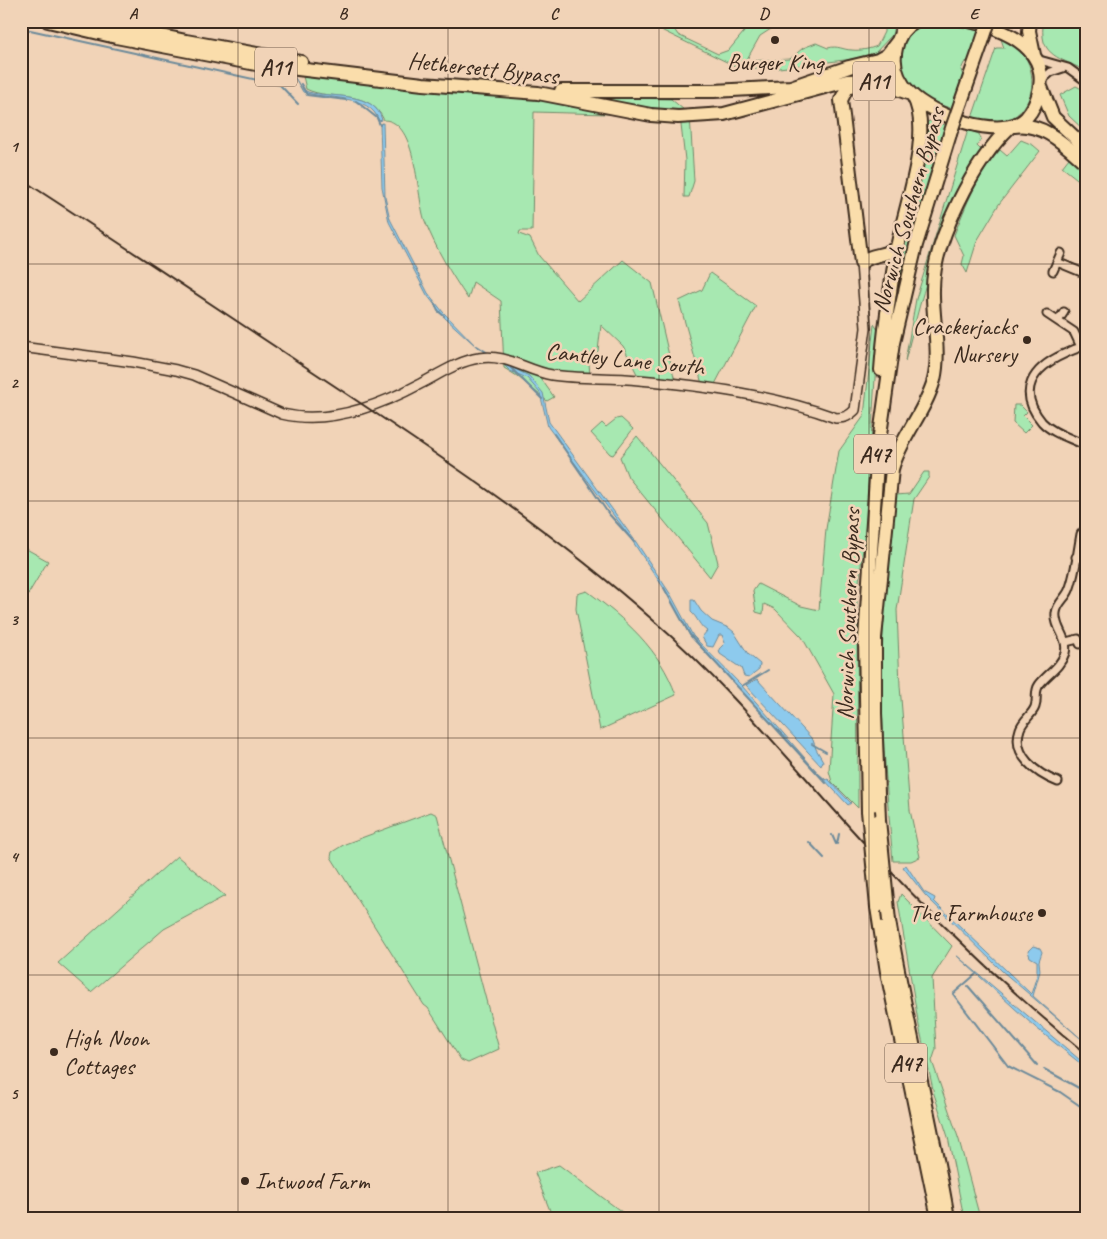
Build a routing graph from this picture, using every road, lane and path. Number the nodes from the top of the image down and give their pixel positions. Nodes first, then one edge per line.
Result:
1 (48, 21) edge
2 (92, 21) edge
3 (900, 21) edge
4 (915, 21) edge
5 (970, 21) edge
6 (990, 21) edge
7 (1030, 21) edge
8 (898, 41) junction
9 (1035, 57) junction
10 (1064, 68) junction
11 (1086, 81) edge
12 (1041, 83) junction
13 (894, 87) junction
14 (912, 95) junction
15 (1012, 127) junction
16 (1086, 148) edge
17 (1086, 163) edge
18 (897, 247) junction
19 (1061, 253) dead end
20 (861, 262) junction
21 (1057, 262) junction
22 (1053, 271) dead end
23 (1086, 274) edge
24 (1064, 312) dead end
25 (1047, 314) dead end
26 (1058, 322) junction
27 (1084, 346) edge
28 (21, 347) edge
29 (1086, 432) edge
30 (1084, 445) edge
31 (1086, 528) edge
32 (1076, 556) junction
33 (869, 559) junction
34 (1086, 559) edge
35 (1078, 639) dead end
36 (1066, 642) junction
37 (1058, 782) dead end
38 (938, 1218) edge
39 (948, 1218) edge

1 - 13 highway, Hethersett Bypass / A11
2 - 8 highway, Hethersett Bypass / A11
3 - 8 street
4 - 8 highway, Hethersett Bypass
5 - 9 highway
6 - 33 highway, Norwich Southern Bypass / A47, bridge
7 - 9 highway
8 - 14 highway
9 - 10 street
9 - 12 highway
10 - 11 street
10 - 12 street
12 - 15 highway
12 - 16 highway
13 - 14 highway, Hethersett Bypass / A11
13 - 20 highway
14 - 15 highway, Hethersett Bypass
14 - 18 highway, A47
15 - 17 highway, Hethersett Bypass
15 - 39 highway, A47, bridge
18 - 20 highway
18 - 33 highway, A47
19 - 21 street
20 - 28 street, Cantley Lane South
21 - 22 street
21 - 23 street
24 - 26 street
25 - 26 street
26 - 27 street
27 - 30 street
29 - 30 street
31 - 32 street
32 - 34 street
32 - 36 street
33 - 38 highway, Norwich Southern Bypass / A47, bridge
35 - 36 street
36 - 37 street

